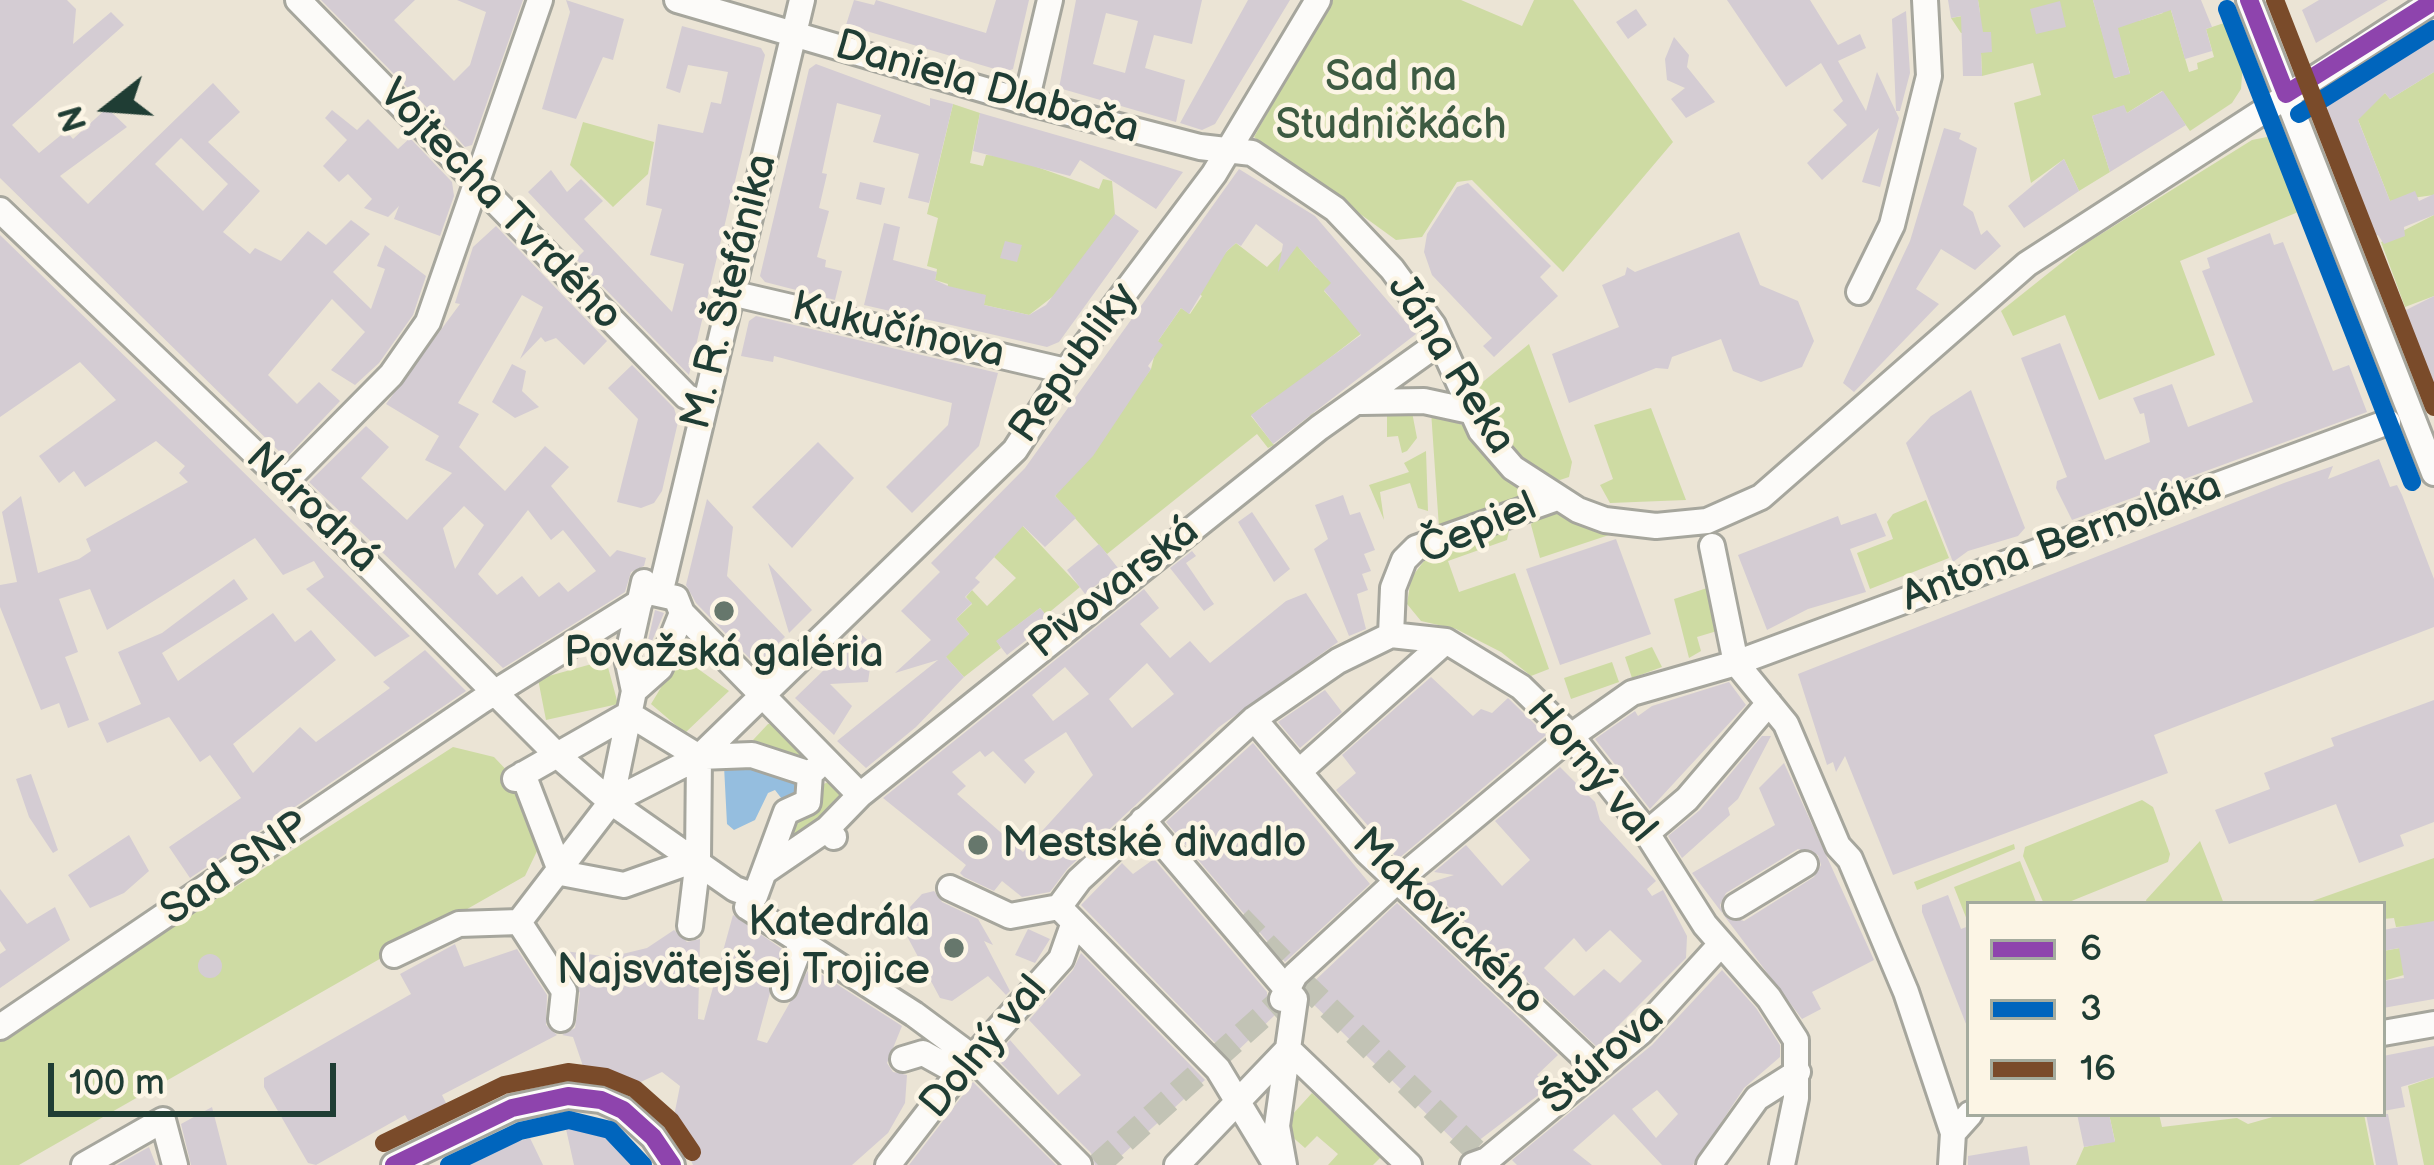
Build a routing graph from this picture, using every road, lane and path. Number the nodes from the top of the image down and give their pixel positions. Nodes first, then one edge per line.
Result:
1 (298, 0) edge
2 (540, 0) edge
3 (677, 0) edge
4 (802, 0) edge
5 (1050, 0) edge
6 (1318, 0) edge
7 (1925, 0) edge
8 (2249, 0) edge
9 (2434, 1) edge
10 (794, 34) junction
11 (2286, 94) junction
12 (1026, 102) junction
13 (1230, 149) junction
14 (477, 182) junction
15 (0, 210) edge
16 (1859, 292) dead end
17 (731, 293) junction
18 (1440, 342) junction
19 (1066, 371) junction
20 (1361, 401) junction
21 (705, 405) junction
22 (1470, 411) junction
23 (2390, 426) dead end
24 (2434, 472) edge
25 (285, 482) junction
26 (1557, 498) junction
27 (1712, 546) dead end
28 (661, 594) junction
29 (1391, 635) junction
30 (1445, 641) junction
31 (1764, 661) junction
32 (1736, 663) junction
33 (770, 690) junction
34 (480, 699) junction
35 (632, 702) junction
36 (1769, 703) junction
37 (1254, 719) junction
38 (1570, 736) junction
39 (556, 754) junction
40 (699, 757) junction
41 (817, 767) junction
42 (1302, 769) junction
43 (867, 789) junction
44 (610, 802) junction
45 (1150, 818) junction
46 (1647, 833) junction
47 (1824, 854) junction
48 (698, 859) junction
49 (768, 870) junction
50 (561, 873) junction
51 (1396, 882) junction
52 (950, 888) dead end
53 (746, 898) junction
54 (1066, 916) junction
55 (520, 922) junction
56 (1719, 924) junction
57 (690, 926) dead end
58 (802, 942) junction
59 (394, 955) dead end
60 (1292, 986) junction
61 (784, 988) dead end
62 (561, 1019) dead end
63 (2434, 1024) edge
64 (0, 1027) edge
65 (2386, 1032) edge
66 (1288, 1049) junction
67 (904, 1050) dead end
68 (965, 1065) junction
69 (1596, 1068) junction
70 (1798, 1072) junction
71 (1238, 1101) junction
72 (1964, 1119) edge
73 (1482, 1162) edge
74 (85, 1165) edge
75 (175, 1165) edge
76 (394, 1165) edge
77 (672, 1165) edge
78 (888, 1165) edge
79 (1079, 1165) edge
80 (1177, 1165) edge
81 (1280, 1165) edge
82 (1409, 1165) edge
83 (1708, 1165) edge
84 (1782, 1165) edge
85 (1951, 1165) edge

1 - 14 street, Vojtecha Tvrdého
2 - 14 street
3 - 10 street, Daniela Dlabača
4 - 10 street, M. R. Štefánika
5 - 12 street
6 - 13 street, Republiky
7 - 16 street
8 - 11 street
9 - 11 street, Jána Reka
10 - 12 street, Daniela Dlabača
10 - 17 street, M. R. Štefánika
11 - 24 street
11 - 26 street, Jána Reka
12 - 13 street, Daniela Dlabača
13 - 18 street, Jána Reka
13 - 19 street, Republiky
14 - 21 street, Vojtecha Tvrdého
14 - 25 street
15 - 25 street, Národná
17 - 19 street, Kukučínova
17 - 21 street, M. R. Štefánika
18 - 20 street, Pivovarská
18 - 22 street, Jána Reka
19 - 33 street, Republiky
20 - 22 street
20 - 43 street, Pivovarská
21 - 28 street, M. R. Štefánika
22 - 26 street, Jána Reka
23 - 31 street, Antona Bernoláka
25 - 34 street, Národná
26 - 29 street, Čepiel
27 - 32 street
28 - 33 street
28 - 34 street, Sad SNP
28 - 35 street
28 - 35 street
29 - 30 street, Horný val
29 - 37 street
30 - 38 street, Horný val
30 - 42 street
31 - 32 street, Antona Bernoláka
31 - 36 street
32 - 36 street
32 - 38 street, Antona Bernoláka
33 - 40 street, Republiky
33 - 41 street
34 - 39 street, Národná
34 - 64 street, Sad SNP
35 - 39 street
35 - 40 street
35 - 44 street
36 - 46 street
36 - 47 street
37 - 42 street, Makovického
37 - 45 street
38 - 46 street, Horný val
38 - 51 street, Antona Bernoláka
39 - 44 street, Národná
39 - 50 street
40 - 41 street
40 - 44 street
40 - 48 street
41 - 43 street
41 - 49 street
42 - 51 street, Makovického
43 - 49 street, Pivovarská
44 - 48 street, Národná
44 - 50 street
45 - 54 street
45 - 60 street
46 - 56 street, Horný val
47 - 56 street, Štúrova
47 - 72 street
48 - 50 street
48 - 53 street, Národná
48 - 57 street
49 - 53 street, Pivovarská
50 - 55 street
51 - 60 street, Antona Bernoláka
51 - 69 street, Makovického
52 - 54 street
53 - 58 street, Národná
54 - 68 street, Dolný val
54 - 71 street
55 - 59 street
55 - 62 street
56 - 69 street, Štúrova
56 - 70 street, Horný val
58 - 61 street
58 - 68 street, Národná
60 - 66 street
63 - 65 street
66 - 71 street
66 - 81 street
66 - 82 street
67 - 68 street
68 - 78 street, Dolný val
68 - 79 street, Národná
69 - 73 street, Štúrova
70 - 83 street
70 - 84 street, Horný val
71 - 80 street
71 - 81 street
72 - 85 street
74 - 75 street
76 - 77 street

